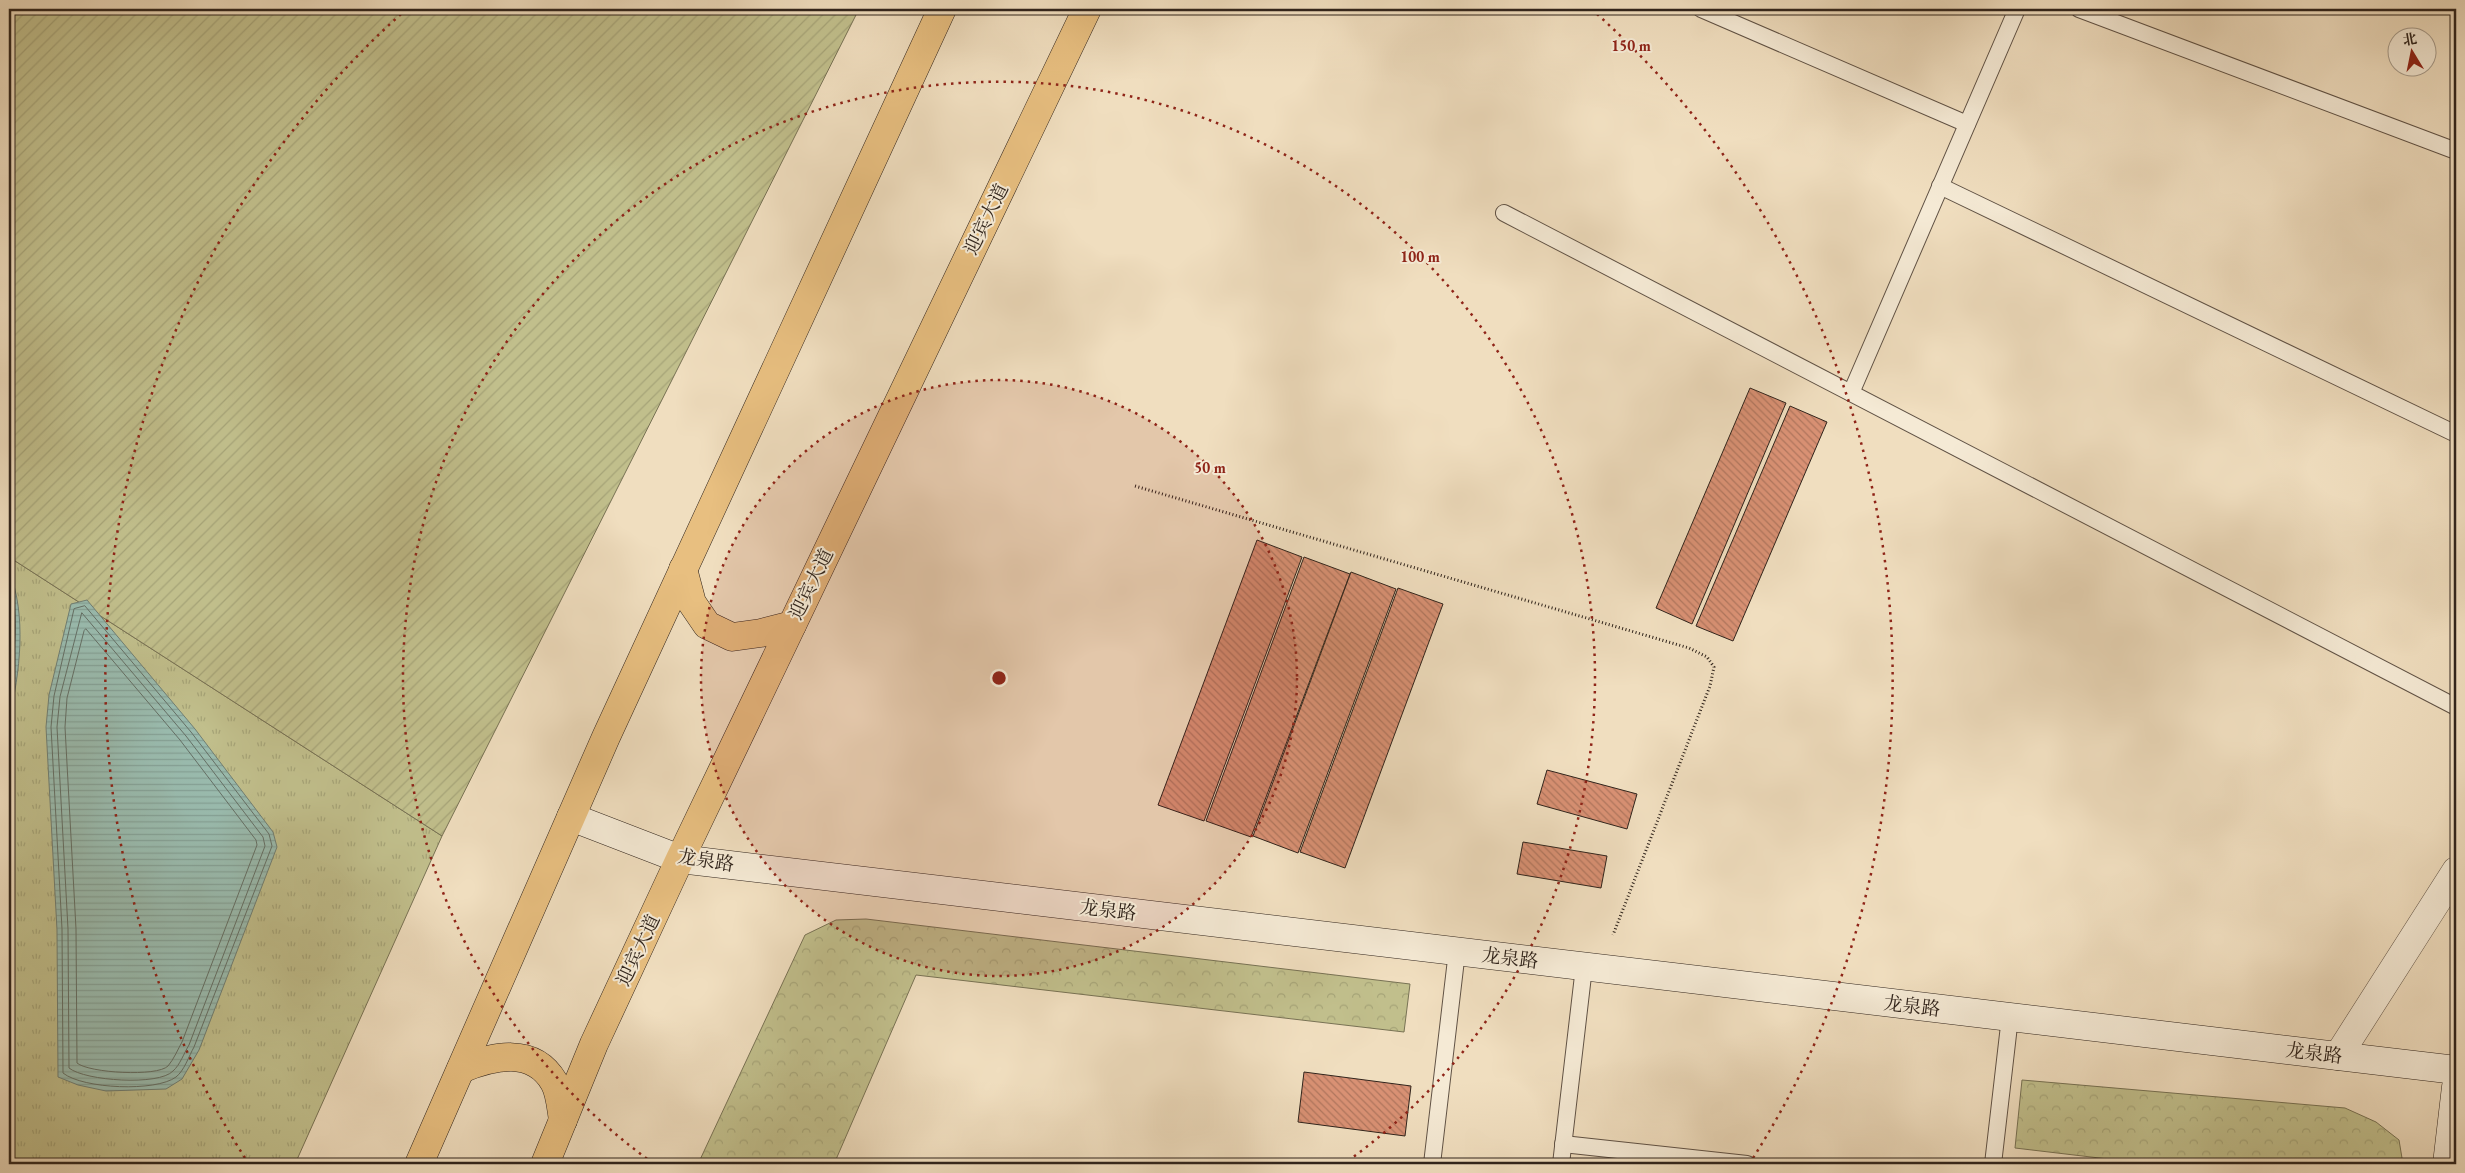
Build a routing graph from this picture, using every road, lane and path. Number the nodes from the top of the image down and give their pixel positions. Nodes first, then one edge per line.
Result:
1 (942, 9) edge
2 (1087, 9) edge
3 (1701, 9) edge
4 (2017, 9) edge
5 (2079, 9) edge
6 (1967, 124) junction
7 (2456, 151) edge
8 (1940, 186) junction
9 (1504, 213) dead end
10 (1851, 393) junction
11 (2456, 434) edge
12 (1135, 486) dead end
13 (683, 569) junction
14 (792, 625) junction
15 (2456, 707) edge
16 (571, 817) junction
17 (680, 859) junction
18 (2456, 871) edge
19 (1457, 951) junction
20 (1592, 967) junction
21 (2010, 1017) junction
22 (2338, 1056) junction
23 (461, 1069) junction
24 (2456, 1070) edge
25 (2456, 1087) edge
26 (563, 1120) junction
27 (1564, 1144) junction
28 (420, 1164) edge
29 (545, 1164) edge
30 (1432, 1164) edge
31 (1561, 1164) edge
32 (1747, 1164) edge
33 (1993, 1164) edge
34 (2447, 1164) edge

1 - 13 main road
2 - 14 main road, 迎宾大道
3 - 6 lane
4 - 6 lane
5 - 7 lane
6 - 8 lane
8 - 10 lane
8 - 11 lane
9 - 10 lane
10 - 15 lane
12 - 20 path
13 - 14 main road
13 - 16 main road
14 - 17 main road, 迎宾大道
16 - 17 street, 龙泉路
16 - 23 main road
17 - 19 street, 龙泉路
17 - 26 main road, 迎宾大道
18 - 22 street
19 - 20 street, 龙泉路
19 - 30 lane
20 - 21 street, 龙泉路
20 - 27 lane
21 - 22 street, 龙泉路
21 - 33 lane
22 - 24 street, 龙泉路
23 - 26 main road
23 - 28 main road
25 - 34 street
26 - 29 main road, 迎宾大道
27 - 31 lane
27 - 32 lane

